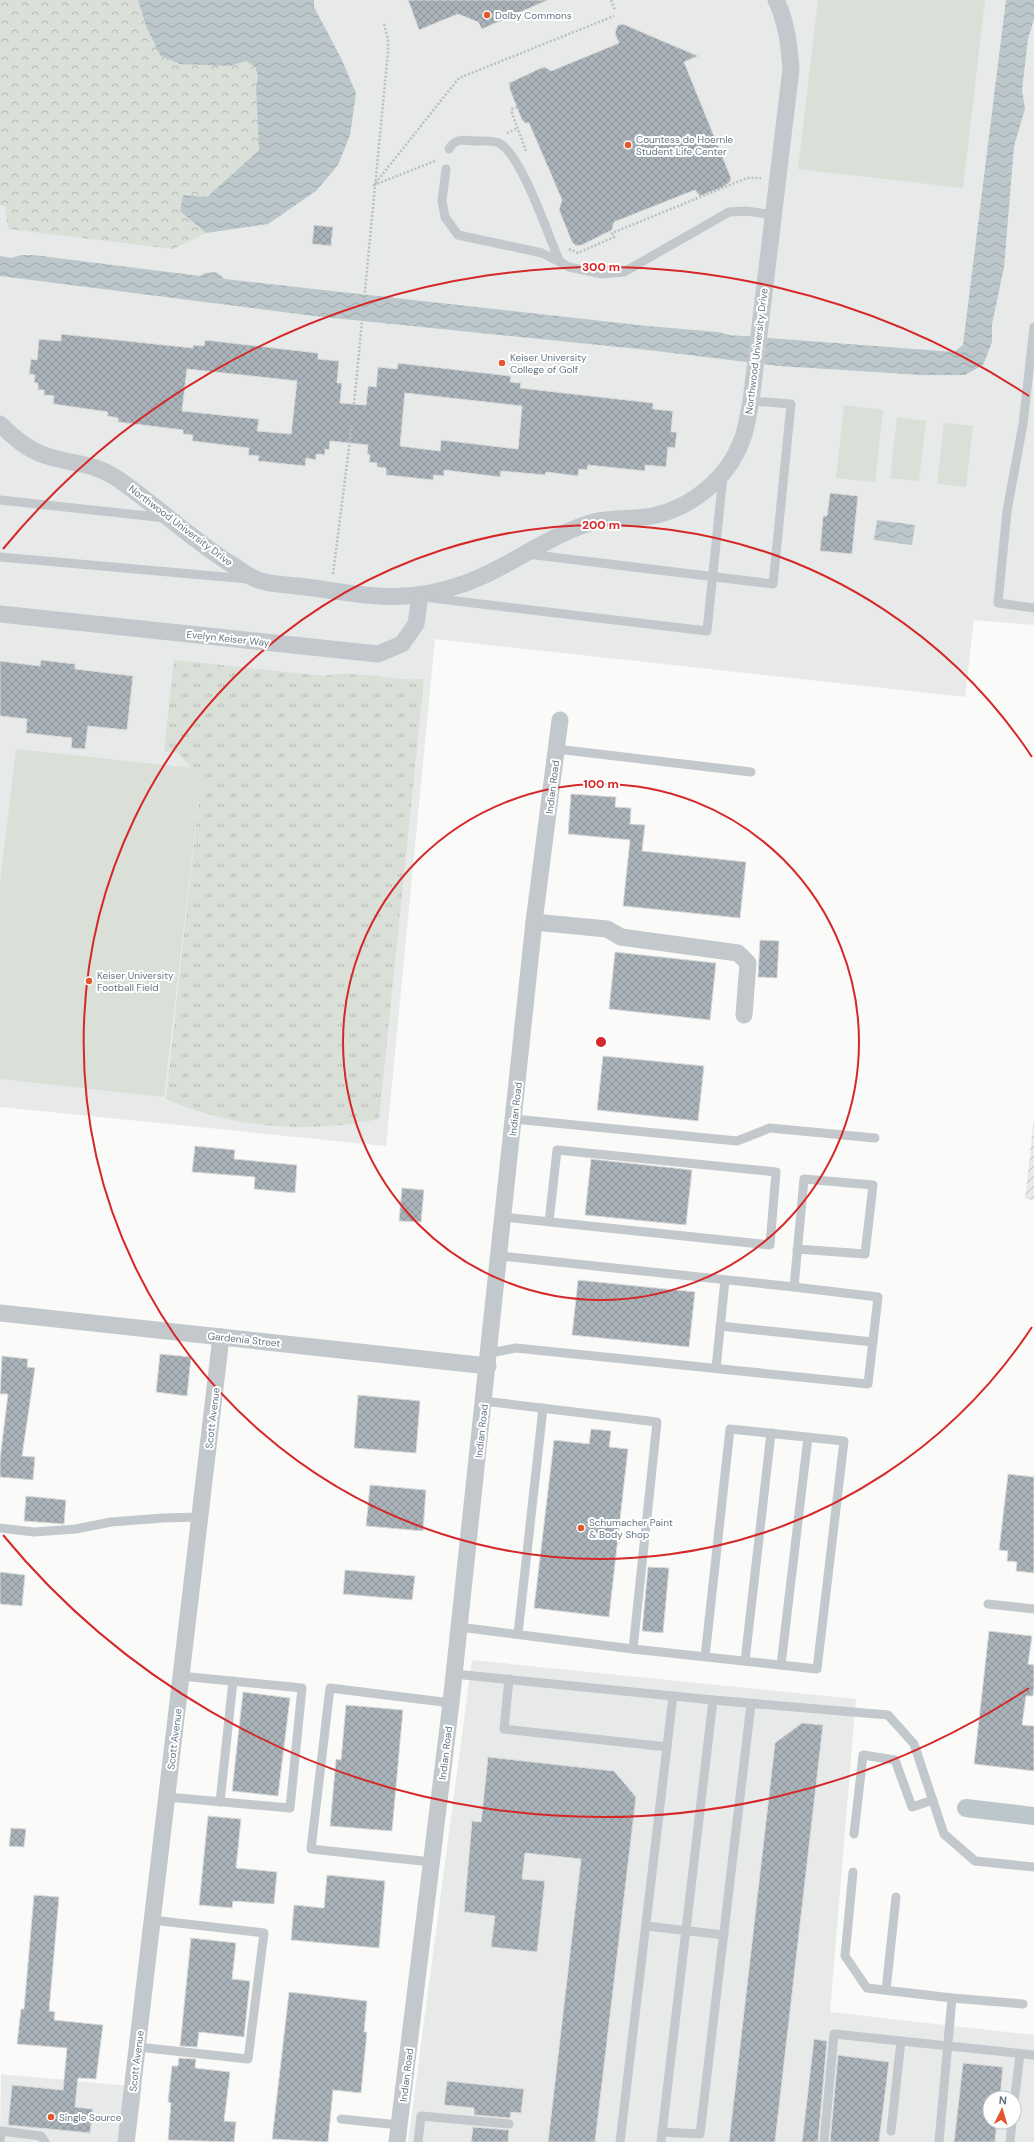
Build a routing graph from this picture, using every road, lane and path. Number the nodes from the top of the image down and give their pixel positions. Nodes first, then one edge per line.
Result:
1 (611, 0) edge
2 (776, 0) edge
3 (615, 10) dead end
4 (614, 16) dead end
5 (384, 24) dead end
6 (517, 107) dead end
7 (516, 129) junction
8 (484, 142) junction
9 (449, 149) dead end
10 (528, 158) dead end
11 (440, 159) dead end
12 (446, 169) dead end
13 (764, 178) dead end
14 (374, 185) junction
15 (774, 215) junction
16 (565, 243) dead end
17 (560, 262) junction
18 (1034, 327) edge
19 (751, 401) junction
20 (354, 404) dead end
21 (0, 424) edge
22 (352, 424) dead end
23 (723, 474) junction
24 (0, 500) edge
25 (172, 519) junction
26 (525, 554) junction
27 (0, 556) edge
28 (713, 576) junction
29 (339, 578) dead end
30 (257, 580) junction
31 (420, 596) junction
32 (1034, 608) edge
33 (0, 614) edge
34 (560, 720) dead end
35 (556, 749) junction
36 (751, 772) dead end
37 (534, 922) junction
38 (744, 1015) dead end
39 (514, 1119) junction
40 (875, 1138) dead end
41 (504, 1217) junction
42 (549, 1222) junction
43 (798, 1248) junction
44 (500, 1256) junction
45 (724, 1280) junction
46 (794, 1287) junction
47 (0, 1312) edge
48 (720, 1326) junction
49 (221, 1337) junction
50 (873, 1342) junction
51 (489, 1360) junction
52 (716, 1368) junction
53 (484, 1401) junction
54 (543, 1408) junction
55 (770, 1433) junction
56 (808, 1437) junction
57 (200, 1517) junction
58 (0, 1528) edge
59 (988, 1604) dead end
60 (1034, 1609) edge
61 (459, 1627) junction
62 (518, 1634) junction
63 (633, 1649) junction
64 (706, 1657) junction
65 (745, 1661) junction
66 (781, 1665) junction
67 (454, 1674) junction
68 (181, 1676) junction
69 (509, 1680) junction
70 (233, 1681) junction
71 (673, 1696) junction
72 (713, 1700) junction
73 (451, 1703) junction
74 (752, 1704) junction
75 (667, 1747) junction
76 (167, 1797) junction
77 (933, 1800) junction
78 (220, 1802) junction
79 (854, 1834) dead end
80 (432, 1862) junction
81 (1034, 1867) edge
82 (854, 1872) dead end
83 (896, 1897) dead end
84 (152, 1920) junction
85 (646, 1926) junction
86 (686, 1931) junction
87 (724, 1935) junction
88 (886, 1990) junction
89 (952, 1998) junction
90 (1023, 2004) dead end
91 (901, 2041) junction
92 (948, 2046) junction
93 (138, 2047) junction
94 (1020, 2054) junction
95 (1034, 2055) edge
96 (1016, 2090) edge
97 (341, 2119) dead end
98 (509, 2124) dead end
99 (399, 2125) junction
100 (1011, 2130) edge
101 (662, 2132) junction
102 (891, 2132) dead end
103 (0, 2141) edge
104 (45, 2142) edge
105 (126, 2142) edge
106 (397, 2142) edge
107 (418, 2142) edge
108 (620, 2142) edge
109 (661, 2142) edge
110 (824, 2142) edge
111 (939, 2142) edge
112 (1010, 2142) edge

1 - 3 path
2 - 15 street, Northwood University Drive
4 - 14 path
5 - 14 path
6 - 7 path
7 - 8 path
7 - 10 path
8 - 9 lane
8 - 17 lane
11 - 14 path
12 - 17 lane
13 - 16 path
14 - 20 path
15 - 17 lane
15 - 19 street, Northwood University Drive
18 - 32 lane
19 - 23 street, Northwood University Drive
19 - 28 lane
21 - 25 street, Northwood University Drive
22 - 29 path
23 - 26 street, Northwood University Drive
23 - 28 lane
24 - 25 lane
25 - 30 street, Northwood University Drive
26 - 28 lane
26 - 31 street, Northwood University Drive
27 - 30 lane
28 - 31 lane
30 - 31 street, Northwood University Drive
31 - 33 street, Evelyn Keiser Way
34 - 35 street, Indian Road
35 - 36 lane
35 - 37 street, Indian Road
37 - 38 street
37 - 39 street, Indian Road
39 - 40 lane
39 - 41 street, Indian Road
41 - 42 lane
41 - 44 street, Indian Road
42 - 42 lane
43 - 43 lane
43 - 46 lane
44 - 45 lane
44 - 51 street, Indian Road
45 - 46 lane
45 - 48 lane
46 - 50 lane
47 - 49 street, Gardenia Street
48 - 50 lane
48 - 52 lane
49 - 51 street, Gardenia Street
49 - 57 street, Scott Avenue
50 - 52 lane
51 - 52 lane
51 - 53 street, Indian Road
53 - 54 lane
53 - 61 street, Indian Road
54 - 62 lane
54 - 63 lane
55 - 56 lane
55 - 64 lane
55 - 65 lane
56 - 66 lane
56 - 66 lane
57 - 58 lane
57 - 68 street, Scott Avenue
59 - 60 lane
61 - 62 lane
61 - 67 street, Indian Road
62 - 63 lane
63 - 64 lane
64 - 65 lane
65 - 66 lane
67 - 69 lane
67 - 73 street, Indian Road
68 - 70 lane
68 - 76 street, Scott Avenue
69 - 71 lane
69 - 75 lane
70 - 78 lane
70 - 78 lane
71 - 72 lane
71 - 75 lane
72 - 74 lane
72 - 86 lane
73 - 80 street, Indian Road
73 - 80 lane
74 - 77 lane
74 - 87 lane
75 - 85 lane
76 - 78 lane
76 - 84 street, Scott Avenue
77 - 79 lane
77 - 81 lane
80 - 99 street, Indian Road
82 - 88 lane
83 - 88 lane
84 - 93 street, Scott Avenue
84 - 93 lane
85 - 86 lane
85 - 108 lane
86 - 87 lane
86 - 101 lane
87 - 101 lane
88 - 89 lane
89 - 90 lane
89 - 92 lane
91 - 92 lane
91 - 102 lane
91 - 110 lane
92 - 94 lane
92 - 111 lane
93 - 105 street, Scott Avenue
94 - 95 lane
94 - 96 lane
97 - 99 lane
98 - 107 lane
99 - 106 street, Indian Road
100 - 112 lane
101 - 109 lane
103 - 104 lane

